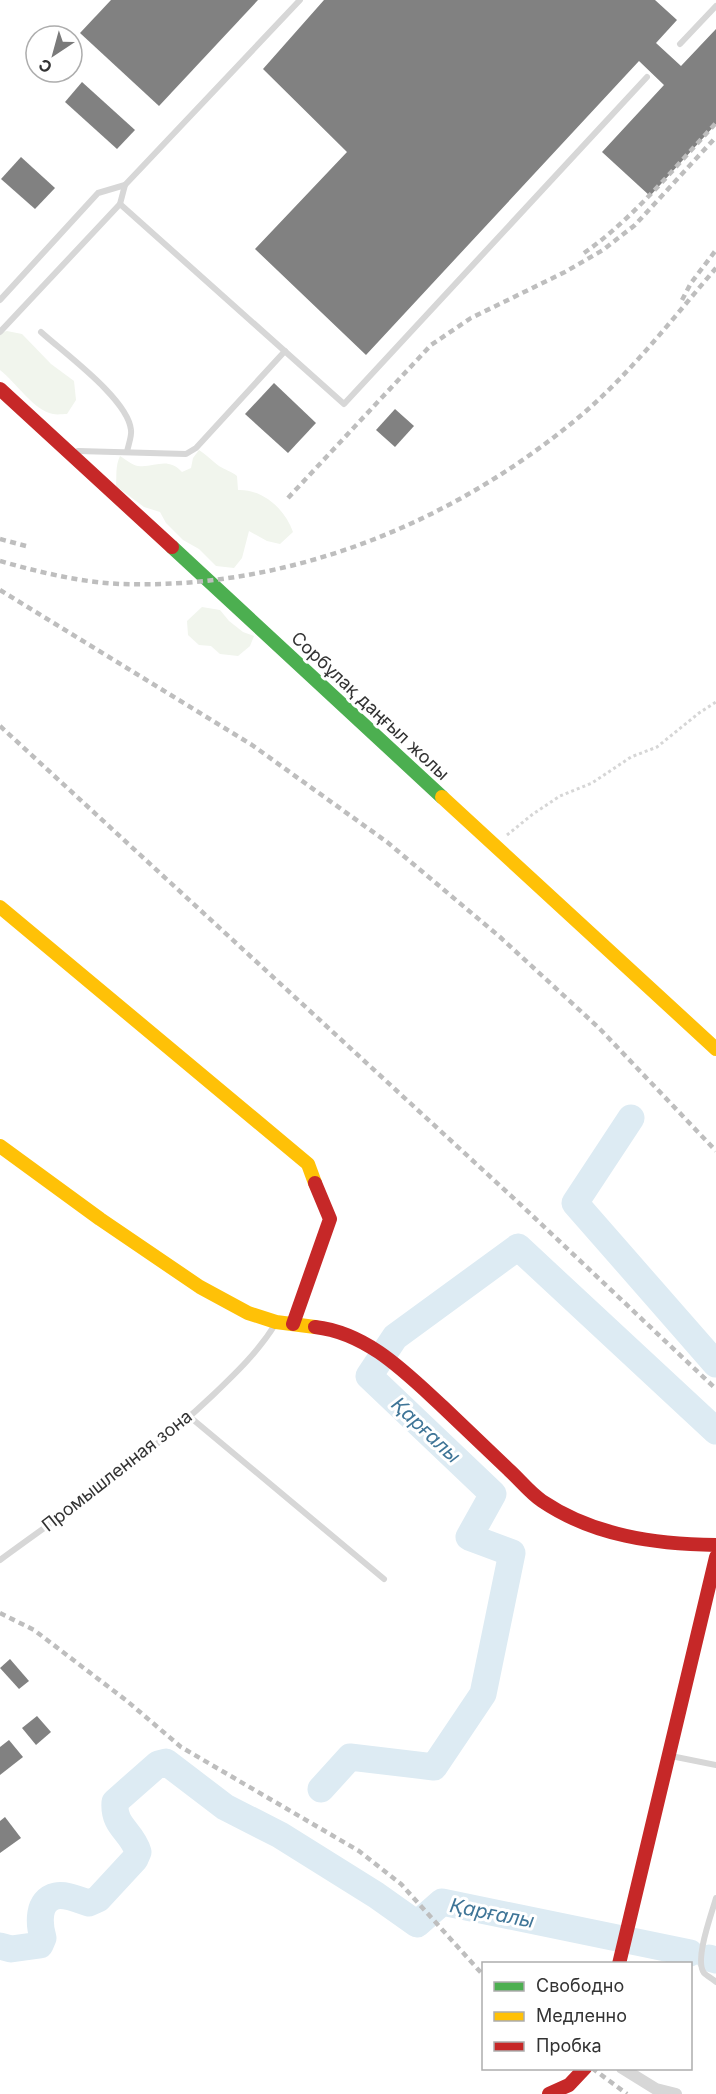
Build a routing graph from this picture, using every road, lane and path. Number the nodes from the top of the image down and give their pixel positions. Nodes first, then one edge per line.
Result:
1 (300, 0) edge
2 (716, 6) edge
3 (680, 44) dead end
4 (647, 77) dead end
5 (125, 185) junction
6 (120, 204) junction
7 (0, 300) edge
8 (0, 332) edge
9 (41, 332) dead end
10 (285, 351) junction
11 (0, 389) edge
12 (69, 451) junction
13 (127, 453) junction
14 (716, 702) edge
15 (494, 845) junction
16 (0, 907) edge
17 (716, 1048) edge
18 (0, 1146) edge
19 (276, 1322) junction
20 (293, 1324) junction
21 (190, 1417) junction
22 (716, 1545) edge
23 (716, 1557) edge
24 (0, 1560) edge
25 (384, 1579) dead end
26 (668, 1755) junction
27 (716, 1765) edge
28 (716, 1898) edge
29 (620, 1957) edge
30 (716, 1982) edge
31 (583, 2070) edge
32 (625, 2070) edge
33 (549, 2094) edge
34 (676, 2094) edge

1 - 5 lane
2 - 3 lane
4 - 10 lane
5 - 6 lane
5 - 7 lane
6 - 8 lane
6 - 10 lane
9 - 13 lane
10 - 13 lane
11 - 12 street, Сорбұлақ даңғыл жолы
12 - 13 lane
12 - 15 street, Сорбұлақ даңғыл жолы
14 - 15 path
15 - 17 street, Сорбұлақ даңғыл жолы
16 - 20 street
18 - 19 street
19 - 20 street
19 - 21 lane, Промышленная зона
20 - 22 street
21 - 24 lane, Промышленная зона
21 - 25 lane
23 - 26 street
26 - 27 lane
26 - 29 street
28 - 30 lane
31 - 33 street
32 - 34 street

